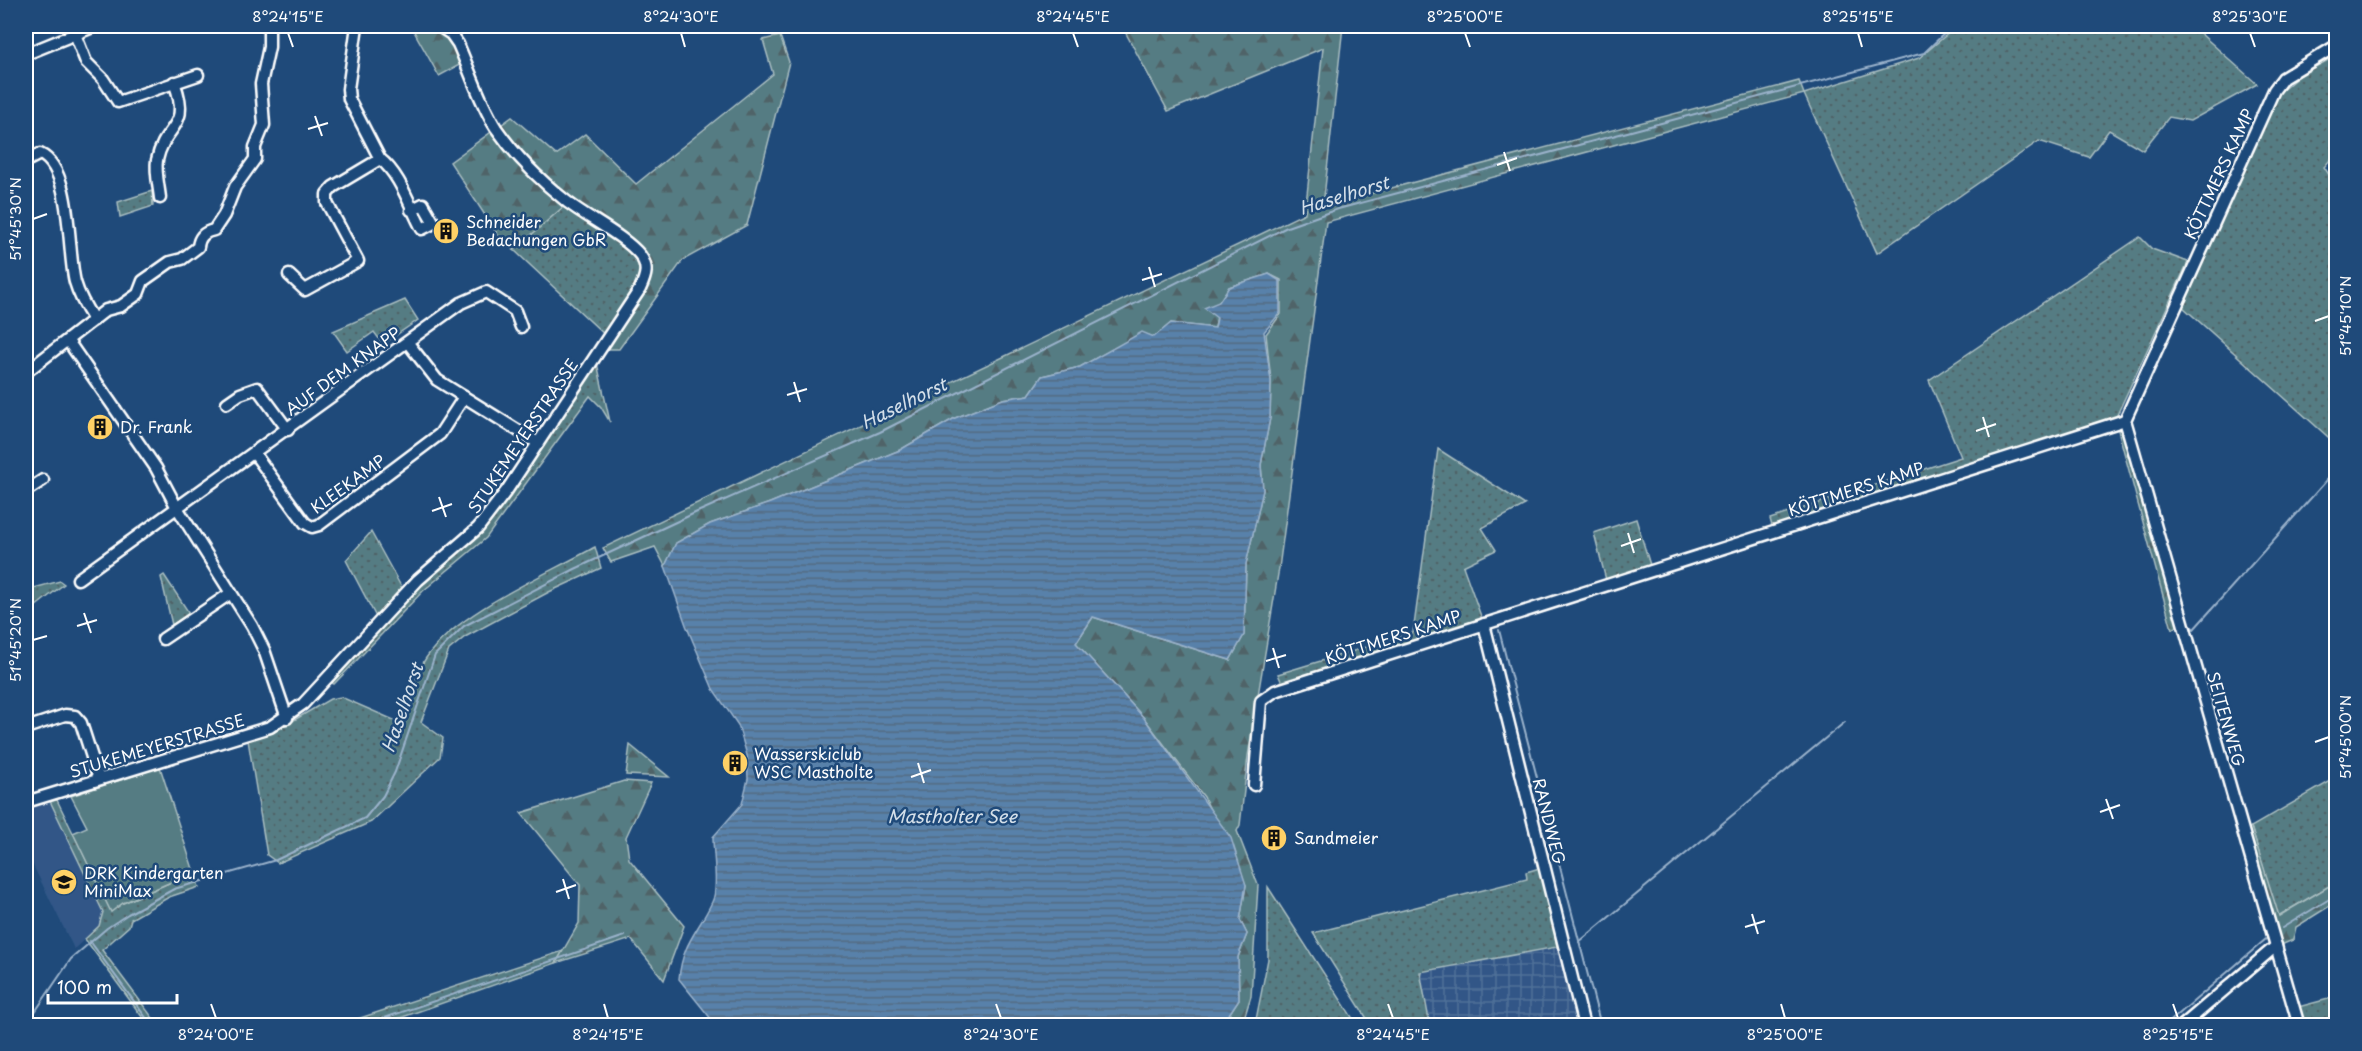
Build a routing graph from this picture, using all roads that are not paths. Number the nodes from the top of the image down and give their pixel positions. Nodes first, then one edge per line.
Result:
1 (95, 26) edge
2 (269, 26) edge
3 (357, 26) edge
4 (439, 26) edge
5 (75, 34) junction
6 (2337, 46) edge
7 (26, 54) edge
8 (198, 75) dead end
9 (174, 82) junction
10 (380, 159) junction
11 (26, 161) edge
12 (160, 198) dead end
13 (411, 210) dead end
14 (289, 275) dead end
15 (94, 320) junction
16 (521, 327) dead end
17 (68, 341) junction
18 (408, 343) junction
19 (26, 372) edge
20 (464, 397) junction
21 (227, 403) dead end
22 (2125, 420) junction
23 (288, 430) junction
24 (538, 443) junction
25 (254, 453) junction
26 (43, 480) dead end
27 (26, 491) edge
28 (176, 506) junction
29 (78, 579) dead end
30 (231, 593) junction
31 (1484, 624) junction
32 (163, 639) dead end
33 (287, 718) junction
34 (26, 728) edge
35 (99, 778) junction
36 (1254, 785) dead end
37 (26, 802) edge
38 (2276, 946) junction
39 (1584, 1026) edge
40 (2182, 1026) edge
41 (2298, 1026) edge

1 - 5 street
2 - 15 street
3 - 10 street
4 - 24 street, STUKEMEYERSTRASSE
5 - 7 street
5 - 9 street
6 - 22 street, KÖTTMERS KAMP
8 - 9 street
9 - 12 street
10 - 13 street
10 - 14 street
11 - 15 street
15 - 17 street
16 - 18 street, AUF DEM KNAPP
17 - 19 street
17 - 28 street
18 - 20 street
18 - 23 street, AUF DEM KNAPP
20 - 24 street
20 - 25 street, KLEEKAMP
21 - 23 street
22 - 31 street, KÖTTMERS KAMP
22 - 38 street, SEITENWEG
23 - 25 street, AUF DEM KNAPP
24 - 33 street, STUKEMEYERSTRASSE
25 - 28 street, AUF DEM KNAPP
26 - 27 street
28 - 29 street, AUF DEM KNAPP
28 - 30 street
30 - 32 street
30 - 33 street
31 - 36 street, KÖTTMERS KAMP
31 - 39 street, RANDWEG
33 - 35 street, STUKEMEYERSTRASSE
34 - 35 street
35 - 37 street, STUKEMEYERSTRASSE
38 - 40 street
38 - 41 street, SEITENWEG

